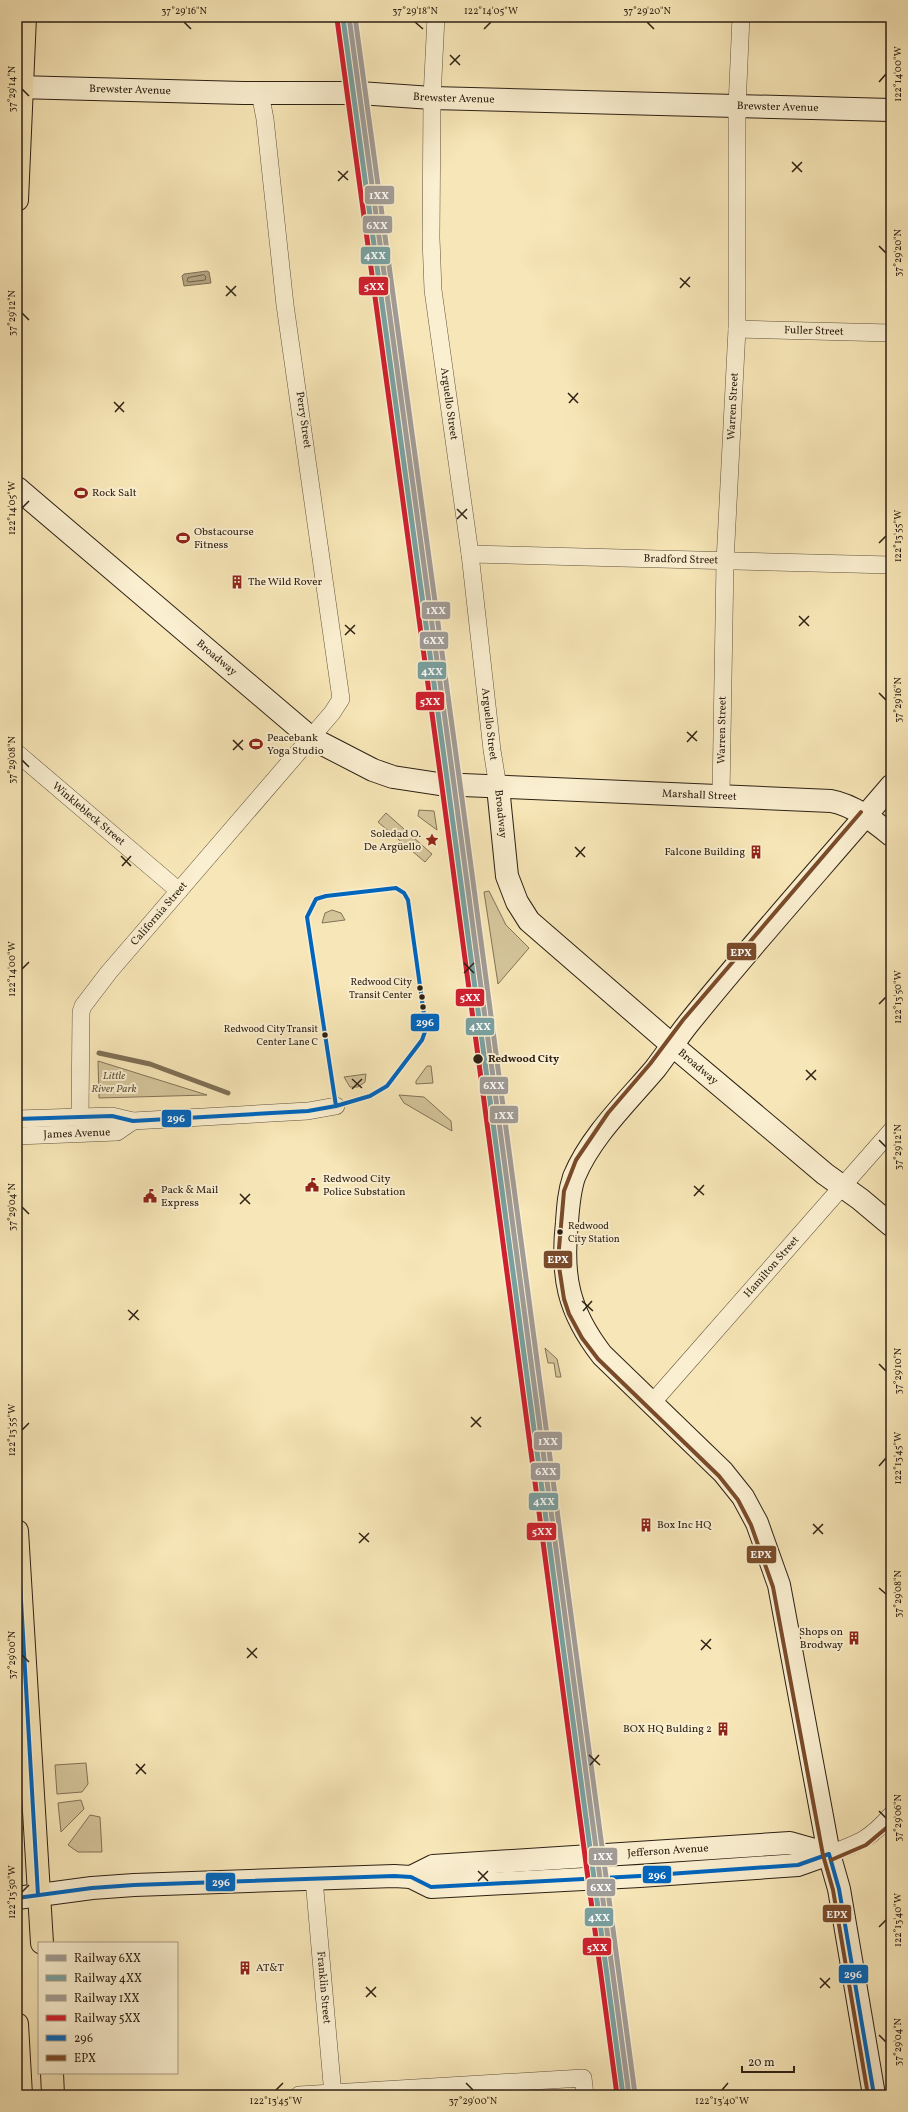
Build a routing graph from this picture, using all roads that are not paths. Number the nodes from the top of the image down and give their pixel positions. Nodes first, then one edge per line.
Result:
1 (25, 17) edge
2 (436, 17) edge
3 (741, 17) edge
4 (20, 87) edge
5 (260, 93) junction
6 (432, 98) junction
7 (737, 107) junction
8 (891, 110) edge
9 (17, 200) edge
10 (737, 329) junction
11 (891, 333) edge
12 (17, 488) edge
13 (470, 554) junction
14 (725, 562) junction
15 (891, 565) edge
16 (311, 738) junction
17 (17, 753) edge
18 (891, 786) edge
19 (498, 787) junction
20 (721, 796) junction
21 (866, 816) junction
22 (891, 835) edge
23 (179, 891) junction
24 (672, 1045) junction
25 (336, 1106) dead end
26 (80, 1118) junction
27 (17, 1119) edge
28 (133, 1121) junction
29 (891, 1131) edge
30 (17, 1136) edge
31 (843, 1186) junction
32 (891, 1225) edge
33 (652, 1402) junction
34 (17, 1531) edge
35 (891, 1815) edge
36 (829, 1854) junction
37 (314, 1879) junction
38 (38, 1895) junction
39 (17, 1898) edge
40 (42, 1942) edge
41 (17, 2024) edge
42 (52, 2074) edge
43 (333, 2094) edge
44 (21, 2095) edge
45 (53, 2095) edge
46 (299, 2095) edge
47 (585, 2095) edge
48 (874, 2095) edge

1 - 4 main road
2 - 6 street, Arguello Street
3 - 7 street, Warren Street
4 - 5 street, Brewster Avenue
4 - 9 main road
5 - 6 street, Brewster Avenue
5 - 16 street, Perry Street
6 - 7 street, Brewster Avenue
6 - 13 street, Arguello Street
7 - 8 street, Brewster Avenue
7 - 10 street, Warren Street
10 - 11 street, Fuller Street
10 - 14 street, Warren Street
12 - 16 street, Broadway
13 - 14 street, Bradford Street
13 - 19 street, Arguello Street
14 - 15 street, Bradford Street
14 - 20 street, Warren Street
16 - 19 street, Broadway
16 - 23 street, California Street
17 - 23 street, Winklebleck Street
18 - 21 street
19 - 20 street, Marshall Street
19 - 24 street, Broadway
20 - 21 street, Marshall Street
21 - 22 street, Marshall Street
21 - 24 street
23 - 26 street, California Street
24 - 31 street, Broadway
24 - 33 street
25 - 28 street, James Avenue
26 - 27 street, James Avenue
26 - 28 street, James Avenue
28 - 30 street, James Avenue
29 - 31 street, Hamilton Street
31 - 32 street, Broadway
31 - 33 street, Hamilton Street
33 - 36 street
34 - 38 main road
35 - 36 street
36 - 37 street
36 - 48 street
37 - 38 street
37 - 43 street, Franklin Street
38 - 39 street
38 - 40 main road
41 - 44 main road
42 - 45 main road
43 - 46 street
43 - 47 street

